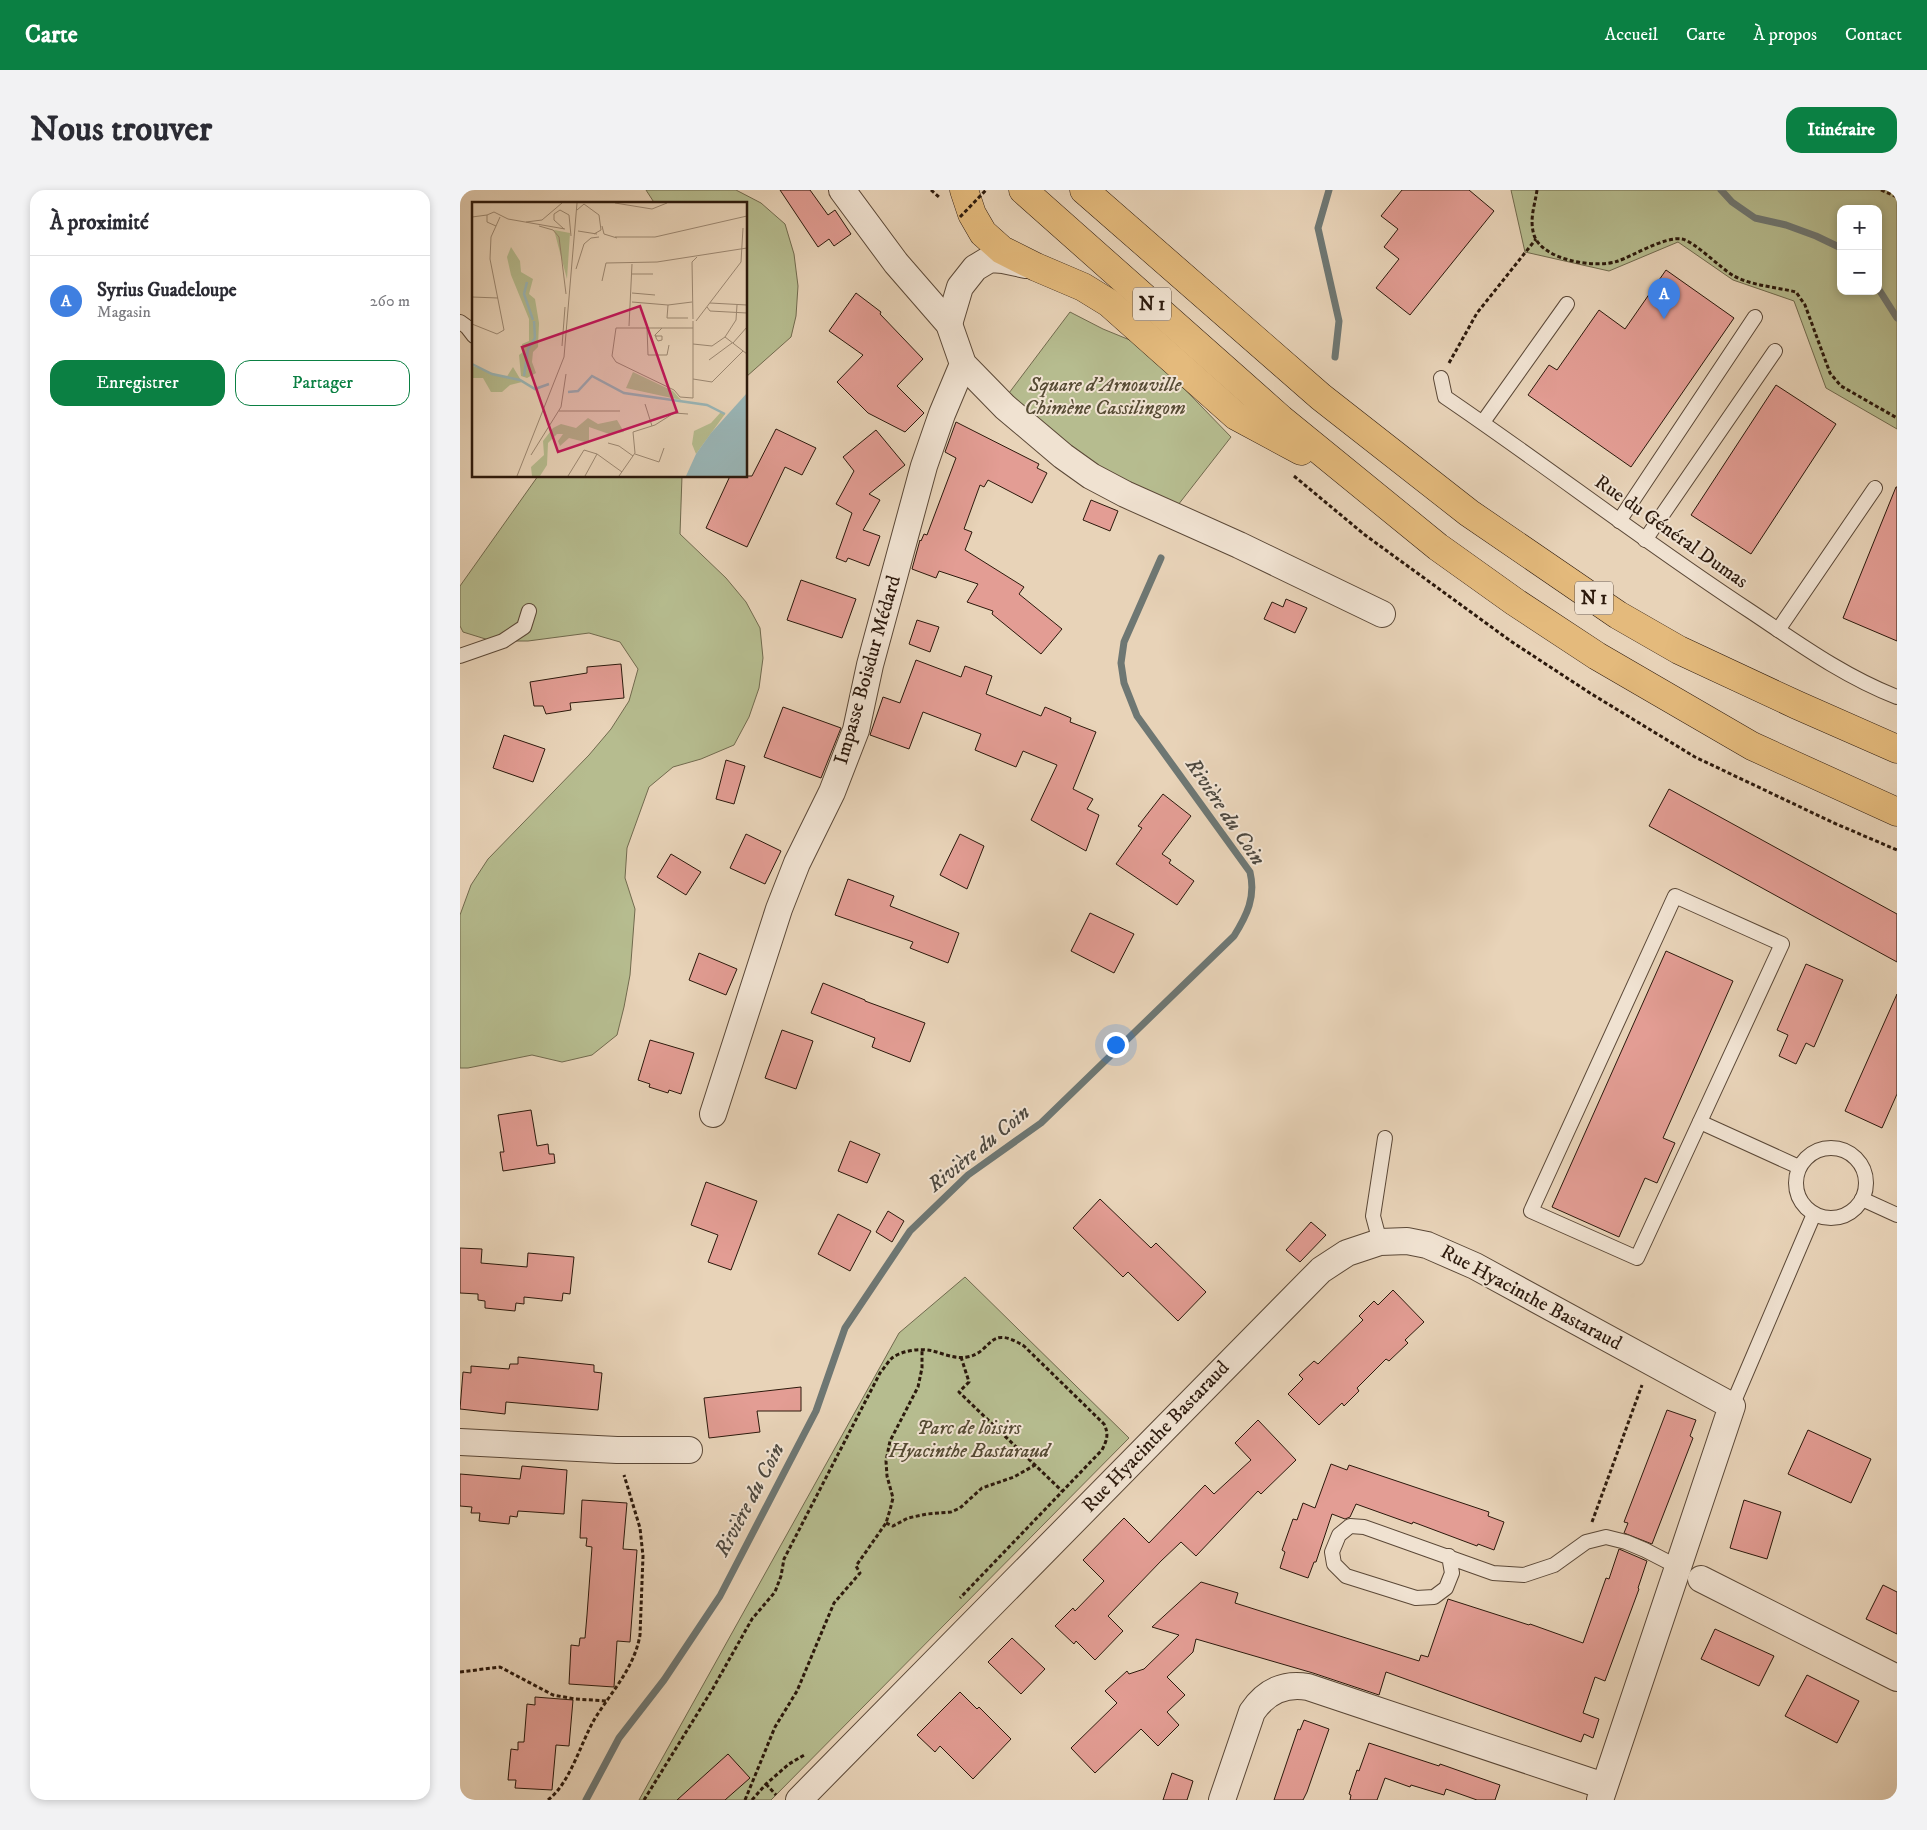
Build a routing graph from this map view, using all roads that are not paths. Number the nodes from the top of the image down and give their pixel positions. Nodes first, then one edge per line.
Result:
1 (842, 190) edge
2 (1023, 190) edge
3 (1084, 190) edge
4 (965, 207) edge
5 (1036, 267) junction
6 (975, 268) junction
7 (1568, 304) dead end
8 (1755, 317) dead end
9 (460, 322) edge
10 (949, 324) junction
11 (472, 333) edge
12 (1775, 351) dead end
13 (963, 364) junction
14 (1441, 378) road end
15 (1483, 422) junction
16 (1348, 475) junction
17 (1875, 488) dead end
18 (1619, 521) junction
19 (1645, 540) junction
20 (529, 611) dead end
21 (1382, 614) dead end
22 (1778, 630) junction
23 (460, 656) edge
24 (1897, 697) edge
25 (1897, 749) edge
26 (1897, 812) edge
27 (713, 1114) dead end
28 (1700, 1122) junction
29 (1385, 1138) dead end
30 (1800, 1167) junction
31 (1862, 1199) junction
32 (1814, 1214) junction
33 (1897, 1215) edge
34 (1380, 1242) junction
35 (1732, 1406) junction
36 (460, 1442) edge
37 (689, 1450) dead end
38 (1449, 1556) junction
39 (1678, 1567) junction
40 (1701, 1579) dead end
41 (1897, 1678) edge
42 (1602, 1793) edge
43 (799, 1800) edge
44 (1222, 1800) edge

1 - 10 street
2 - 16 highway, N 1
3 - 25 highway, N 1
4 - 5 highway
4 - 6 street
5 - 6 street
5 - 16 highway
6 - 10 street
7 - 15 lane
8 - 18 lane
9 - 11 lane
10 - 13 street
12 - 19 lane
13 - 21 street
13 - 27 street, Impasse Boisdur Médard
14 - 15 lane, Rue du Général Dumas
15 - 18 lane, Rue du Général Dumas
16 - 26 highway, N 1
17 - 22 lane
18 - 19 lane, Rue du Général Dumas
19 - 22 lane, Rue du Général Dumas
20 - 23 lane
22 - 24 lane, Rue du Général Dumas
28 - 28 lane
28 - 30 lane
29 - 34 lane
30 - 31 lane
30 - 32 lane
31 - 32 lane
31 - 33 lane
32 - 35 lane
34 - 35 street, Rue Hyacinthe Bastaraud
34 - 43 street, Rue Hyacinthe Bastaraud
35 - 39 street
36 - 37 street
38 - 38 lane
38 - 39 lane
39 - 42 street
40 - 41 street
42 - 44 street

